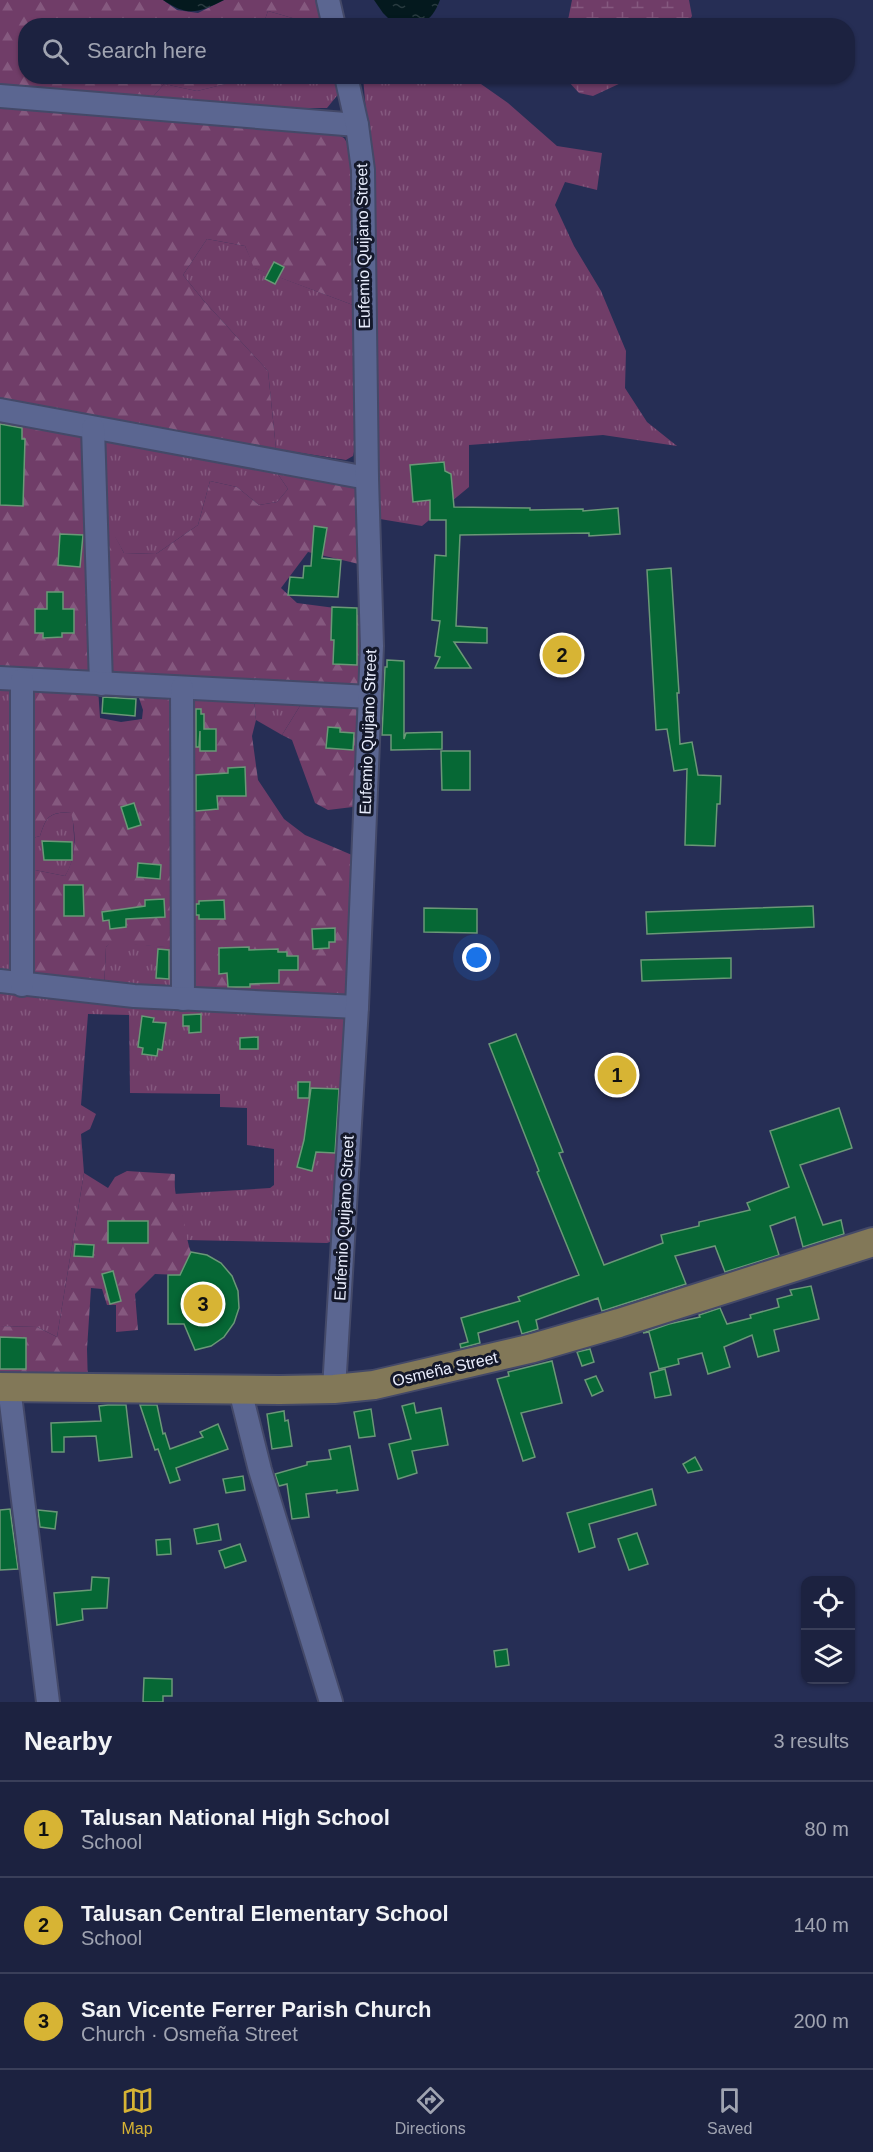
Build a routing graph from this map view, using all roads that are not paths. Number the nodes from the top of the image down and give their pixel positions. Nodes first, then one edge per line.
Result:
1 (328, 0) edge
2 (332, 18) edge
3 (348, 84) edge
4 (0, 96) edge
5 (357, 125) junction
6 (0, 410) edge
7 (93, 428) junction
8 (367, 478) junction
9 (11, 679) edge
10 (101, 684) junction
11 (182, 688) junction
12 (370, 697) junction
13 (11, 983) edge
14 (183, 999) junction
15 (357, 1007) junction
16 (873, 1242) edge
17 (5, 1387) edge
18 (334, 1389) junction
19 (240, 1390) junction
20 (48, 1702) edge
21 (331, 1702) edge

1 - 2 street
3 - 5 street, Eufemio Quijano Street
4 - 5 street
5 - 8 street, Eufemio Quijano Street
6 - 7 street
7 - 8 street
7 - 10 street
8 - 12 street, Eufemio Quijano Street
9 - 10 street
9 - 13 street
10 - 11 street
11 - 12 street
11 - 14 street
12 - 15 street, Eufemio Quijano Street
13 - 14 street
14 - 15 street
15 - 18 street, Eufemio Quijano Street
16 - 18 main road, Osmeña Street
17 - 19 main road, Osmeña Street
17 - 20 street
18 - 19 main road, Osmeña Street
19 - 21 street

